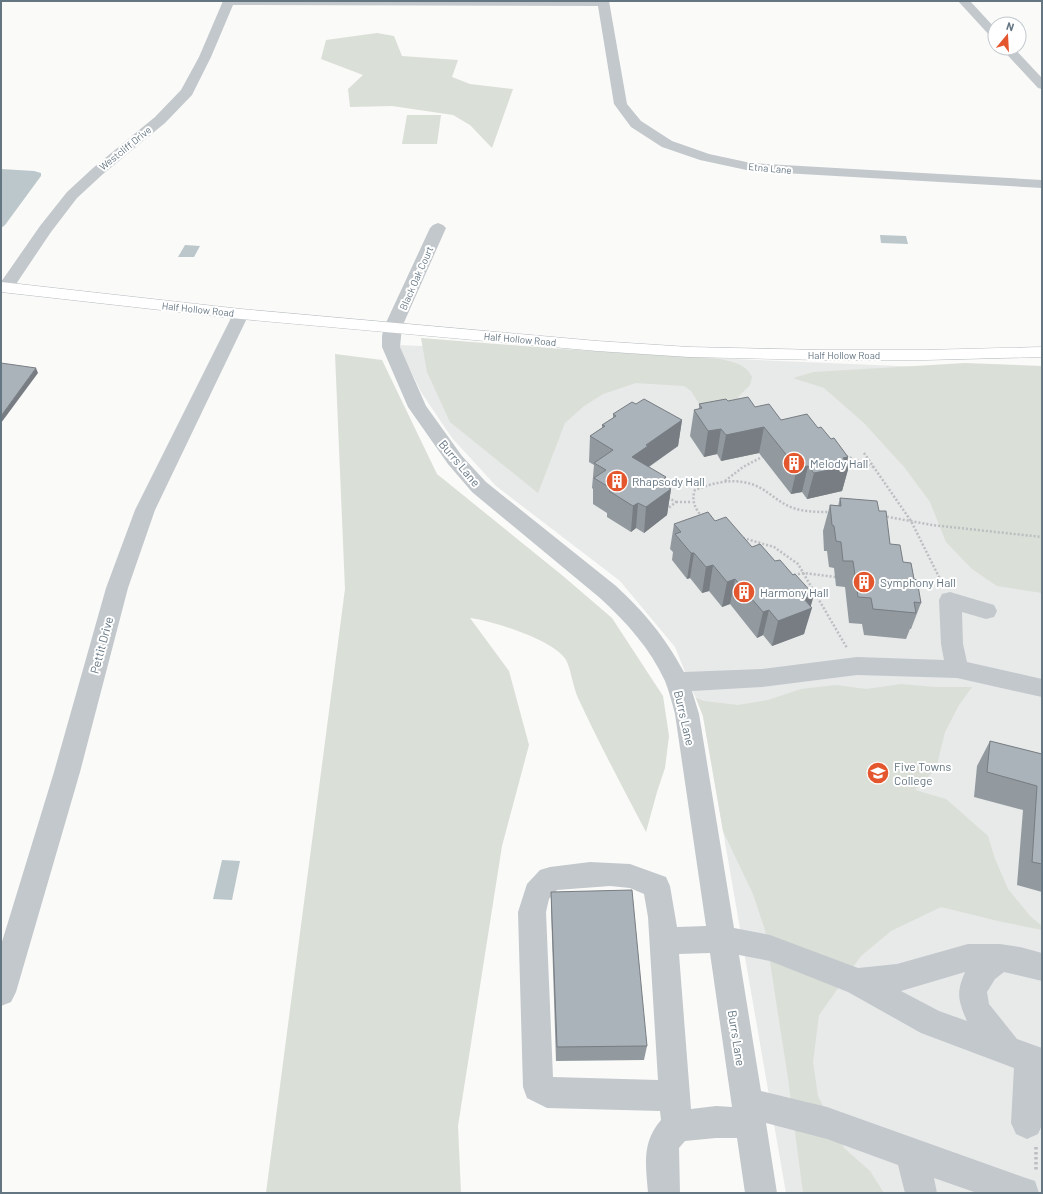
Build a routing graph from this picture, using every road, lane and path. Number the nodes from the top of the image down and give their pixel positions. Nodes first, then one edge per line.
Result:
1 (229, 1) edge
2 (964, 1) edge
3 (603, 2) edge
4 (987, 26) edge
5 (1015, 56) edge
6 (1042, 85) edge
7 (1042, 184) edge
8 (438, 228) dead end
9 (4, 287) edge
10 (241, 314) junction
11 (393, 327) junction
12 (1042, 352) edge
13 (840, 453) edge
14 (864, 453) dead end
15 (762, 457) dead end
16 (874, 467) junction
17 (725, 481) junction
18 (663, 494) edge
19 (676, 502) junction
20 (692, 502) junction
21 (835, 512) edge
22 (663, 513) edge
23 (881, 515) edge
24 (703, 519) edge
25 (911, 521) junction
26 (740, 537) edge
27 (1042, 537) edge
28 (804, 573) junction
29 (788, 576) edge
30 (835, 577) dead end
31 (950, 600) junction
32 (986, 611) dead end
33 (857, 666) junction
34 (957, 669) junction
35 (676, 682) junction
36 (1042, 688) edge
37 (722, 939) junction
38 (664, 941) junction
39 (1000, 958) junction
40 (1042, 967) edge
41 (858, 982) junction
42 (1, 992) edge
43 (1027, 1058) edge
44 (676, 1111) junction
45 (749, 1115) junction
46 (1027, 1123) dead end
47 (912, 1154) junction
48 (664, 1193) edge
49 (761, 1193) edge
50 (921, 1193) edge
51 (1023, 1193) edge

1 - 3 street
1 - 9 street, Westcliff Drive
2 - 4 street
3 - 7 street, Etna Lane
5 - 6 street
8 - 11 street, Black Oak Court
9 - 10 main road, Half Hollow Road
10 - 11 main road, Half Hollow Road
10 - 42 street, Pettit Drive
11 - 12 main road, Half Hollow Road
11 - 35 street, Burrs Lane
13 - 16 path
14 - 16 path
15 - 17 path
16 - 25 path
17 - 20 path
17 - 21 path
18 - 19 path
19 - 20 path
19 - 22 path
20 - 24 path
23 - 25 path
25 - 27 path
25 - 31 path
26 - 28 path
28 - 29 path
28 - 30 path
28 - 33 path
31 - 32 street
31 - 34 street
33 - 34 street
33 - 35 street
34 - 36 street
35 - 37 street, Burrs Lane
37 - 38 street
37 - 41 street
37 - 45 street, Burrs Lane
38 - 44 street
38 - 44 street
39 - 40 street
39 - 41 street
39 - 43 street
41 - 43 street
43 - 46 street
44 - 45 street
44 - 48 street
45 - 47 street
45 - 49 street, Burrs Lane
47 - 50 street
47 - 51 street

